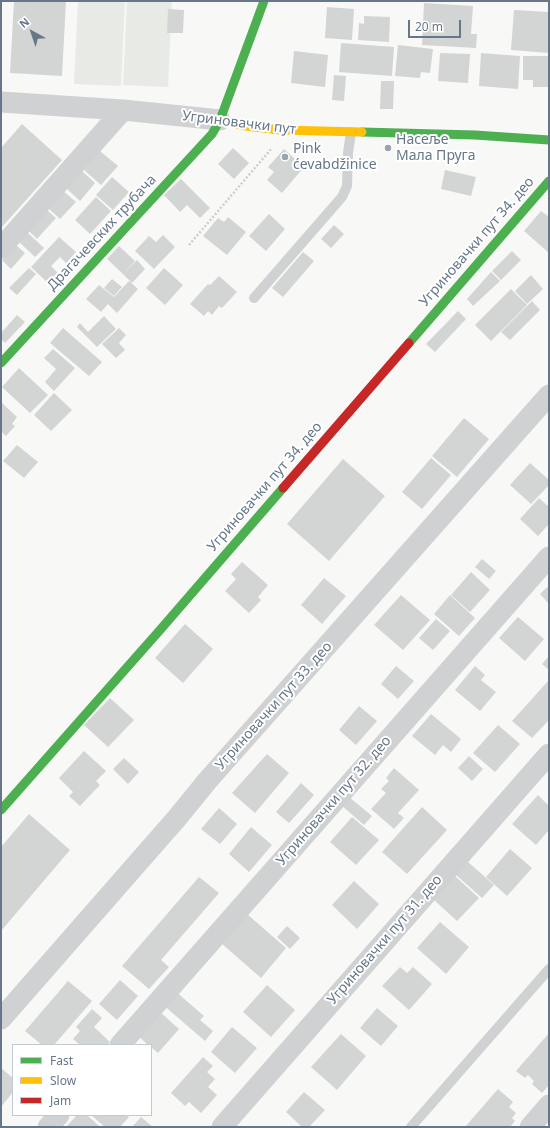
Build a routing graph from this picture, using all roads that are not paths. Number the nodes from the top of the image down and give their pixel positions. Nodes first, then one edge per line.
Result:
1 (264, 1) edge
2 (1, 102) edge
3 (123, 110) junction
4 (220, 120) junction
5 (351, 132) junction
6 (549, 140) edge
7 (549, 181) edge
8 (1, 248) edge
9 (254, 298) dead end
10 (1, 363) edge
11 (549, 395) edge
12 (549, 556) edge
13 (549, 754) edge
14 (1, 810) edge
15 (549, 969) edge
16 (1, 1019) edge
17 (121, 1044) edge
18 (549, 1105) edge
19 (58, 1116) edge
20 (48, 1127) edge
21 (222, 1127) edge
22 (410, 1127) edge
23 (530, 1127) edge

1 - 4 street, Драгачевских трубача
2 - 3 street, Угриновачки пут
3 - 4 street, Угриновачки пут
3 - 8 street
4 - 5 street, Угриновачки пут
4 - 10 street, Драгачевских трубача
5 - 6 street, Угриновачки пут
5 - 9 lane
7 - 14 street, Угриновачки пут 34. део
11 - 16 street, Угриновачки пут 33. део
12 - 17 street, Угриновачки пут 32. део
13 - 21 street, Угриновачки пут 31. део
15 - 22 lane
18 - 23 street
19 - 20 street

